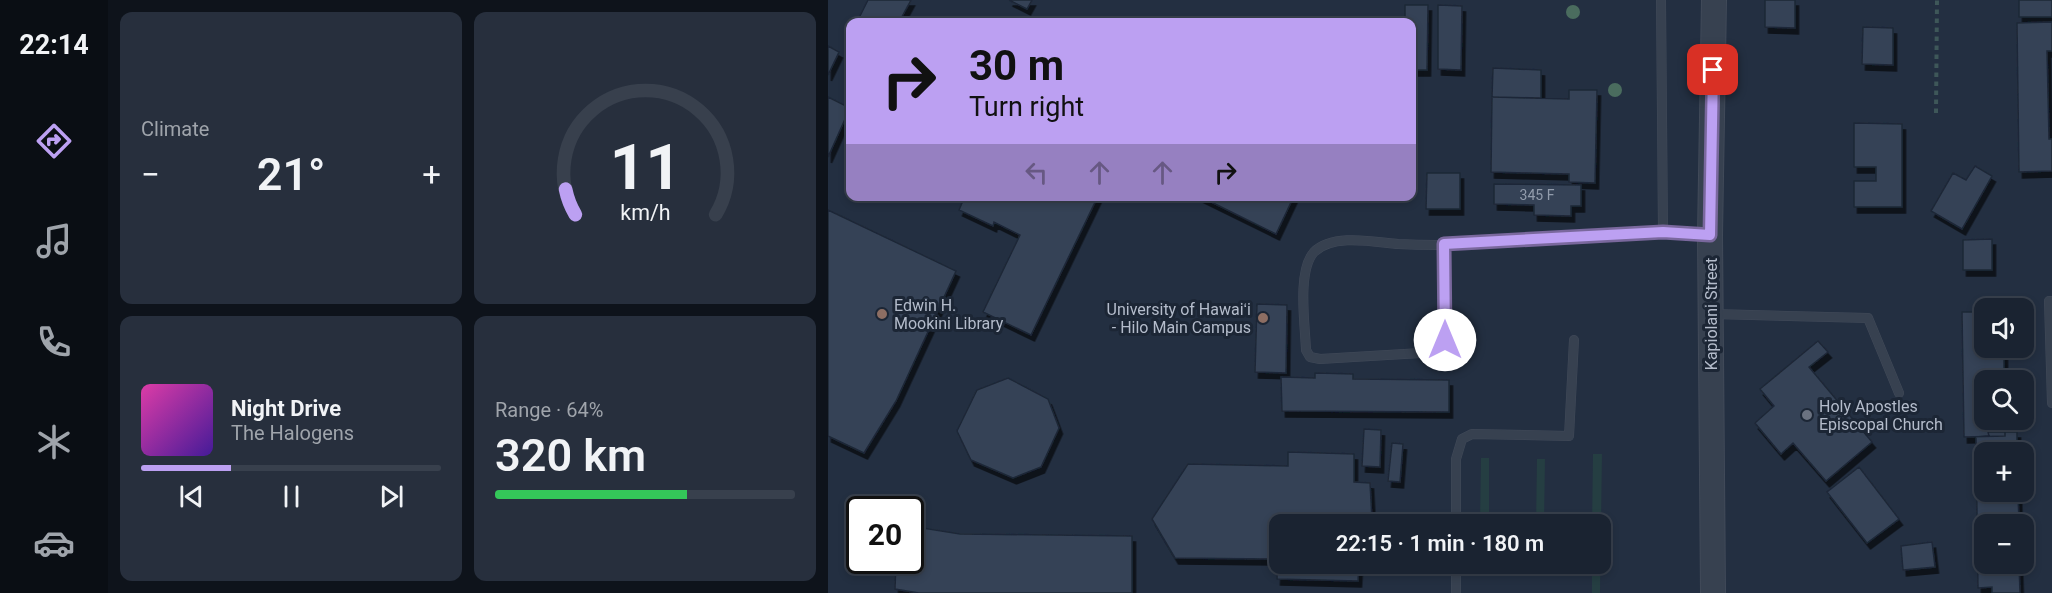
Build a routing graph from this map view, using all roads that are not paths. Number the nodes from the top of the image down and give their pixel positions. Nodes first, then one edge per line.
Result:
1 (1661, 0) edge
2 (1714, 0) edge
3 (1663, 232) junction
4 (1710, 235) junction
5 (1444, 244) junction
6 (2052, 301) edge
7 (1711, 314) junction
8 (1574, 340) dead end
9 (2051, 350) edge
10 (1899, 393) dead end
11 (2052, 403) edge
12 (1456, 514) edge
13 (1456, 574) edge
14 (1456, 593) edge
15 (1713, 593) edge

1 - 3 lane
2 - 4 street, Kapiolani Street
3 - 4 lane
3 - 5 lane
4 - 7 street, Kapiolani Street
5 - 5 lane
6 - 9 lane
7 - 10 lane
7 - 15 street, Kapiolani Street
8 - 12 lane
9 - 11 lane
13 - 14 lane

